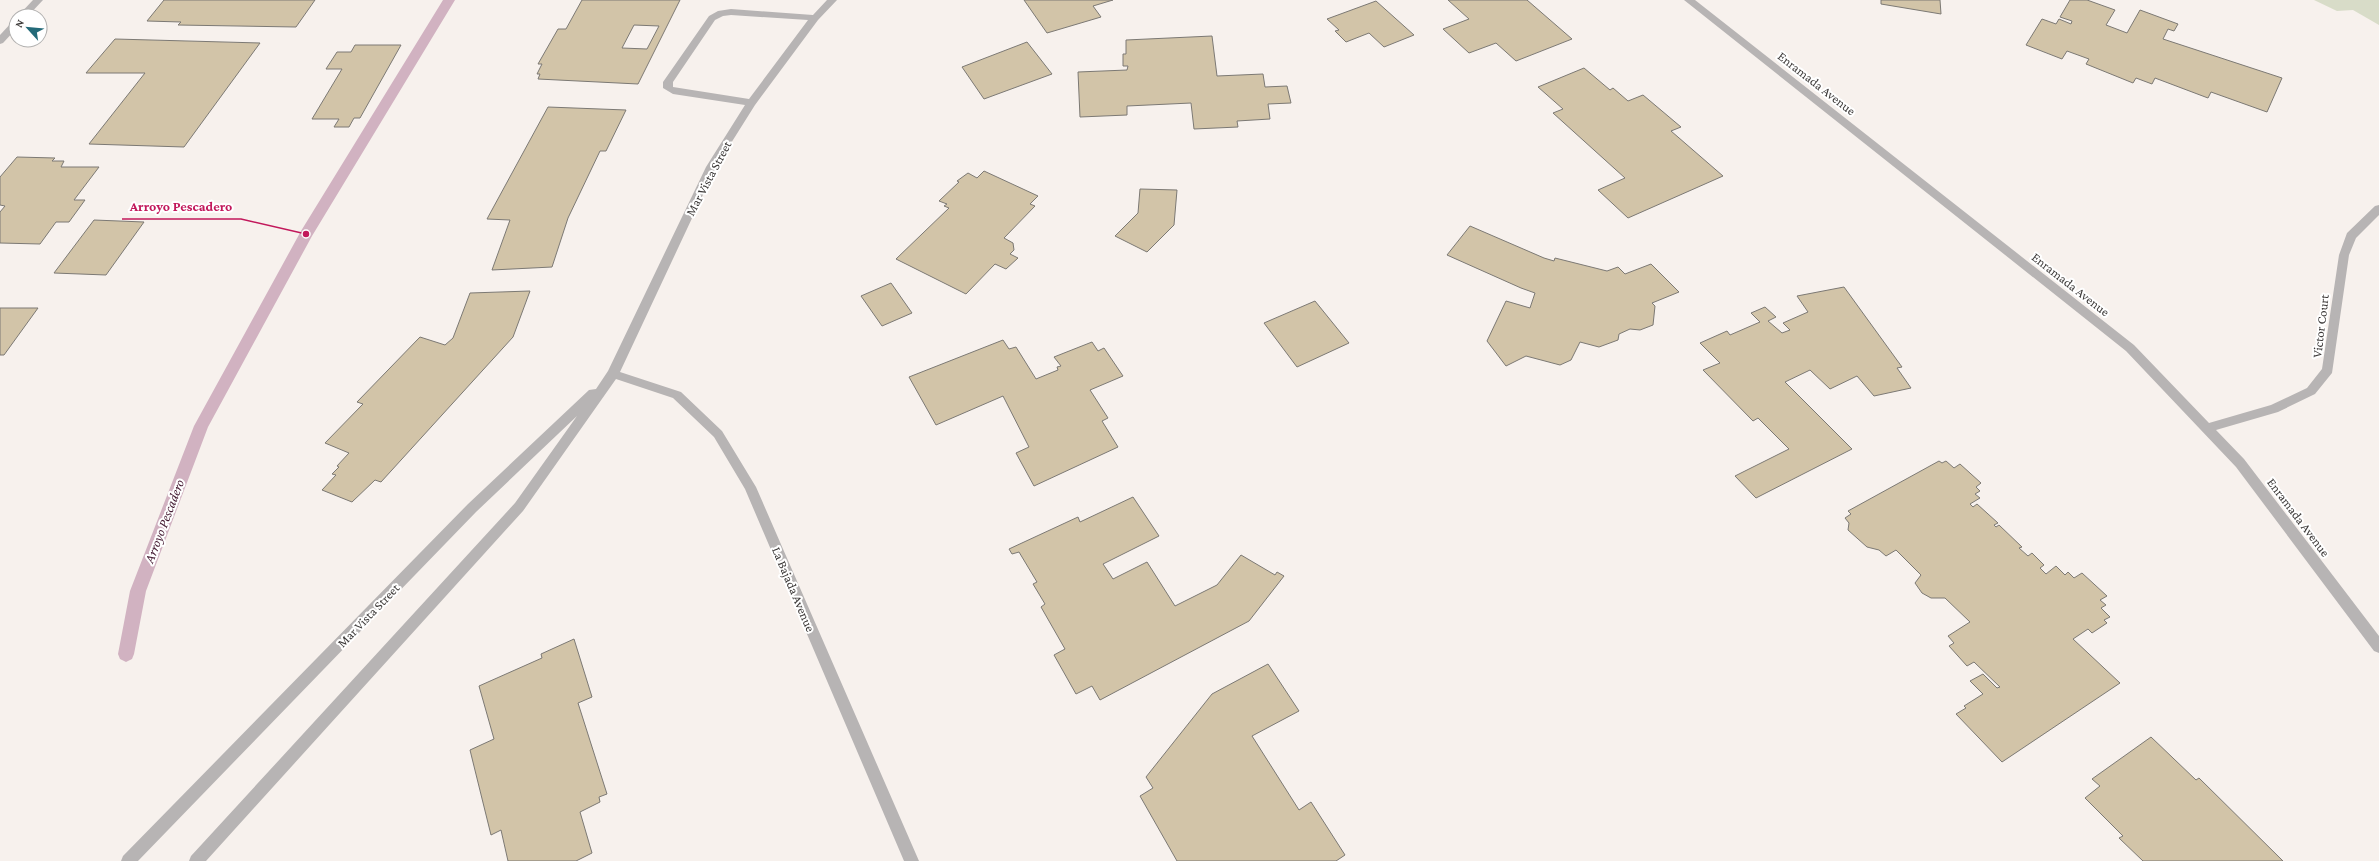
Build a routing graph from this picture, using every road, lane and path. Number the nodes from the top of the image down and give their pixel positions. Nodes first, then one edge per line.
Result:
1 (38, 0) edge
2 (832, 0) edge
3 (1689, 0) edge
4 (30, 8) edge
5 (815, 18) junction
6 (8, 32) edge
7 (0, 41) edge
8 (751, 103) junction
9 (2379, 209) edge
10 (613, 374) junction
11 (2207, 428) junction
12 (2379, 647) edge
13 (128, 861) edge
14 (196, 861) edge
15 (912, 861) edge

1 - 4 street
2 - 5 street, Mar Vista Street
3 - 11 street, Enramada Avenue
5 - 8 street, Mar Vista Street
5 - 8 street
6 - 7 street
8 - 10 street, Mar Vista Street
9 - 11 street, Victor Court
10 - 13 street, Mar Vista Street
10 - 14 street, Mar Vista Street
10 - 15 street, La Bajada Avenue
11 - 12 street, Enramada Avenue

